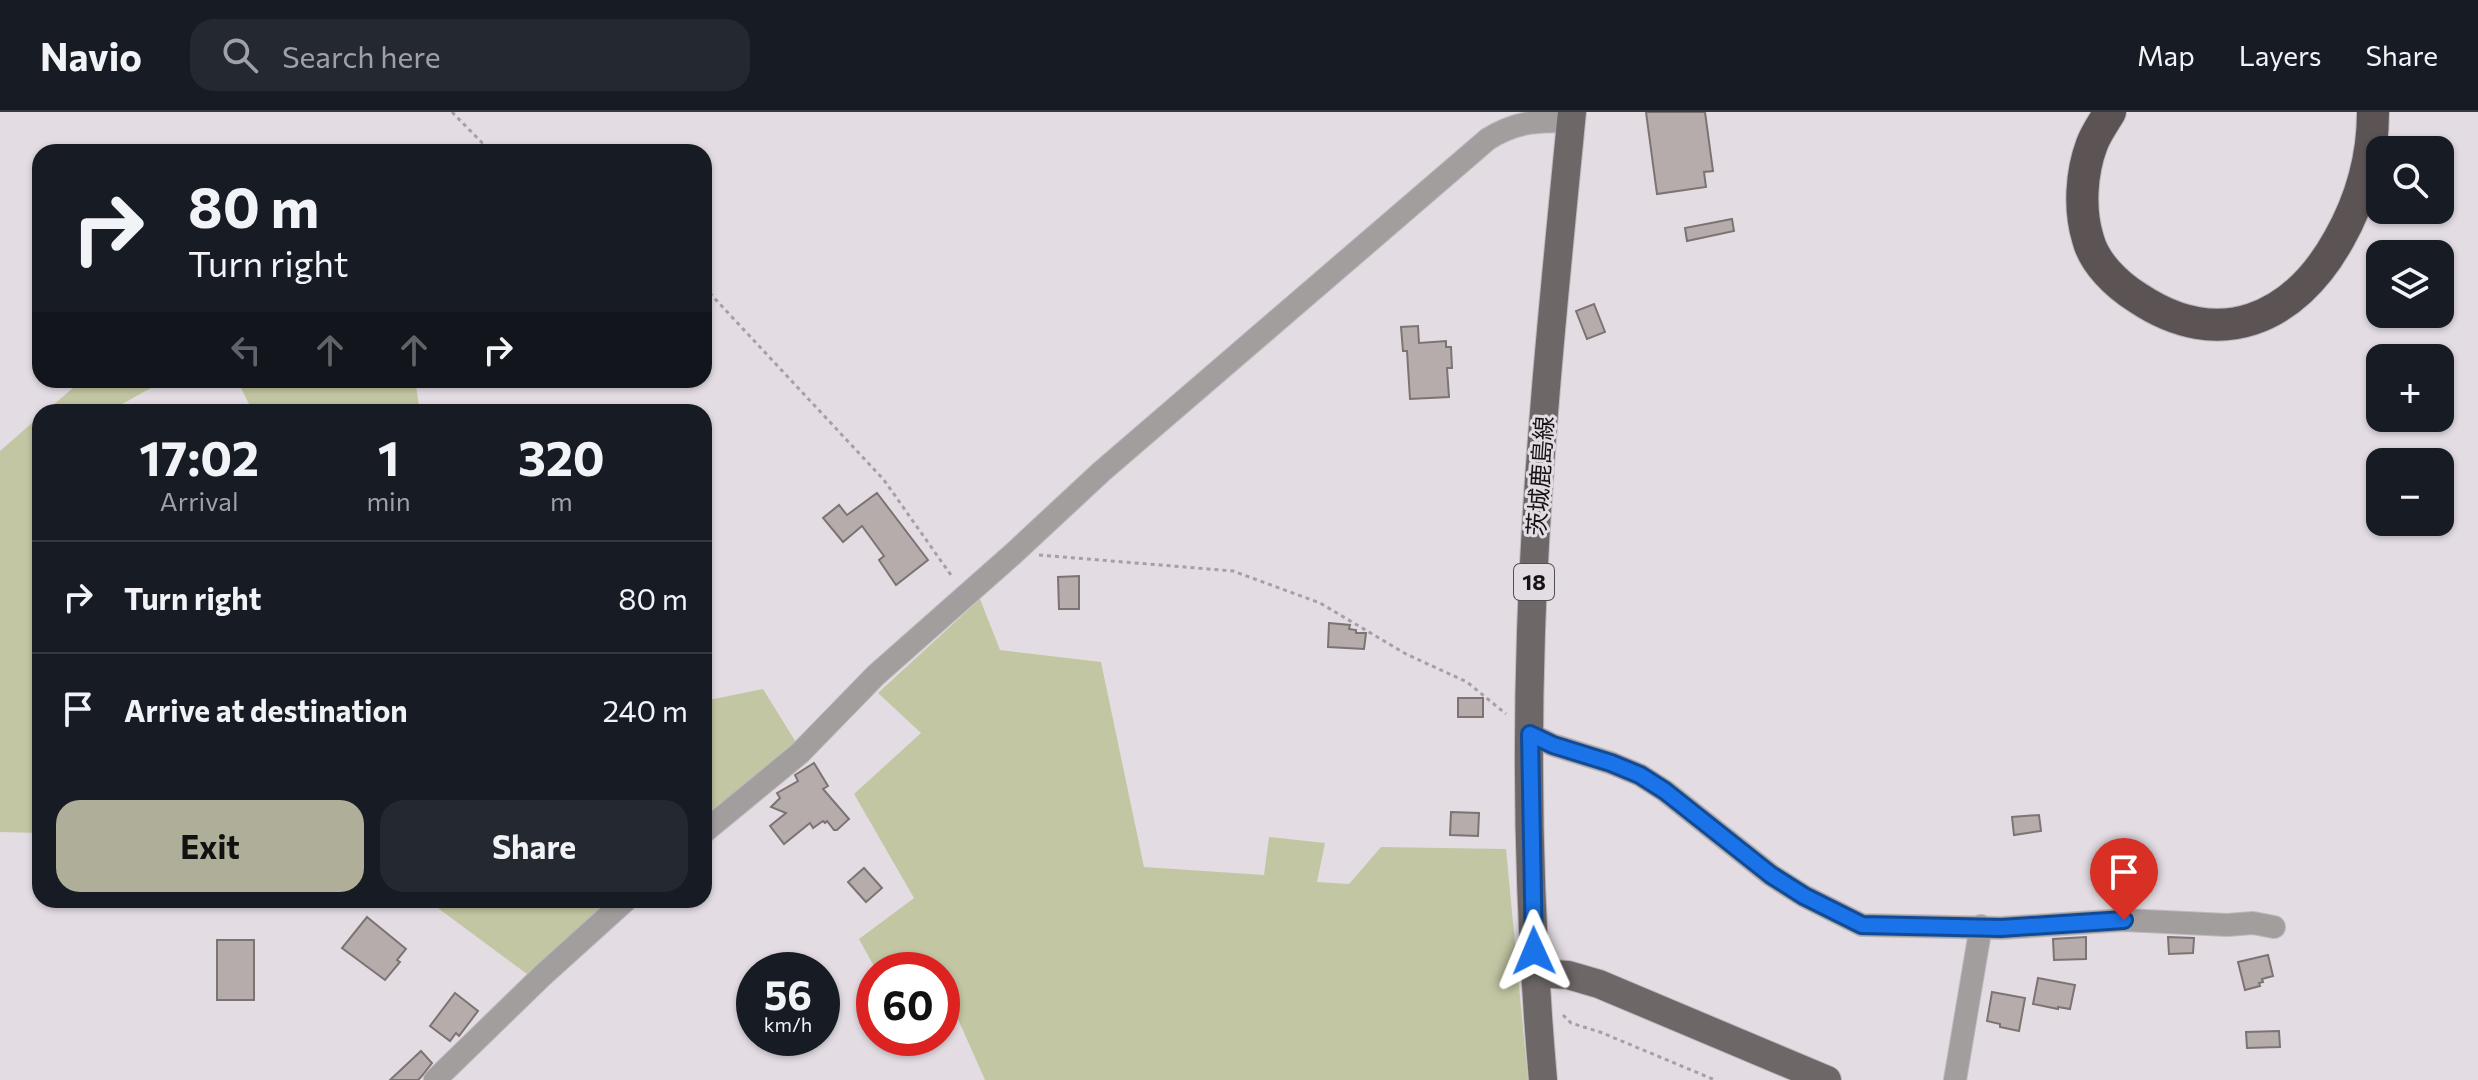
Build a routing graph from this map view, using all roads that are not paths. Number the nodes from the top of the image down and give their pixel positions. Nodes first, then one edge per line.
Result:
1 (2110, 112) edge
2 (2373, 112) edge
3 (1571, 116) edge
4 (1530, 734) junction
5 (712, 825) edge
6 (617, 908) edge
7 (1981, 926) junction
8 (2274, 927) dead end
9 (1535, 973) junction
10 (435, 1080) edge
11 (1543, 1080) edge
12 (1827, 1080) edge
13 (1955, 1080) edge

1 - 2 highway
3 - 4 main road, 茨城鹿島線 / 18
3 - 5 street
4 - 7 street
4 - 9 main road, 茨城鹿島線 / 18
6 - 10 street
7 - 8 street
7 - 13 street
9 - 11 main road, 茨城鹿島線 / 18
9 - 12 main road

